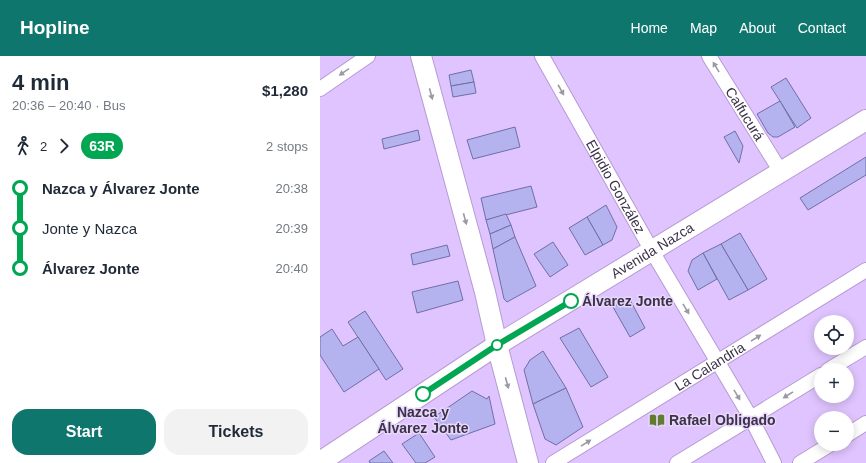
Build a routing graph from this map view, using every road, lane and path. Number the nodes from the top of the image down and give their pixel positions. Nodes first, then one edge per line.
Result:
1 (368, 56) edge
2 (421, 56) edge
3 (542, 56) edge
4 (710, 56) edge
5 (321, 85) edge
6 (866, 120) edge
7 (780, 172) junction
8 (652, 251) junction
9 (866, 270) edge
10 (497, 345) junction
11 (866, 347) edge
12 (717, 362) junction
13 (840, 363) edge
14 (814, 379) edge
15 (751, 418) junction
16 (866, 423) edge
17 (854, 430) edge
18 (820, 451) edge
19 (320, 462) edge
20 (528, 463) edge
21 (552, 463) edge
22 (677, 463) edge
23 (774, 463) edge
24 (800, 463) edge

1 -> 5 street
2 -> 10 main road
3 -> 8 street, Elpidio González
7 -> 4 street, Calfucurá
6 - 7 main road, Avenida Nazca
7 - 8 main road, Avenida Nazca
8 - 10 main road, Avenida Nazca
8 -> 12 street, Elpidio González
12 -> 9 street, La Calandria
10 - 19 main road, Avenida Nazca
10 -> 20 main road
11 - 13 street
12 -> 15 street, Elpidio González
21 -> 12 street, La Calandria
14 -> 15 street
15 - 22 street
15 - 23 street, Elpidio González
16 - 17 street
18 - 24 street

